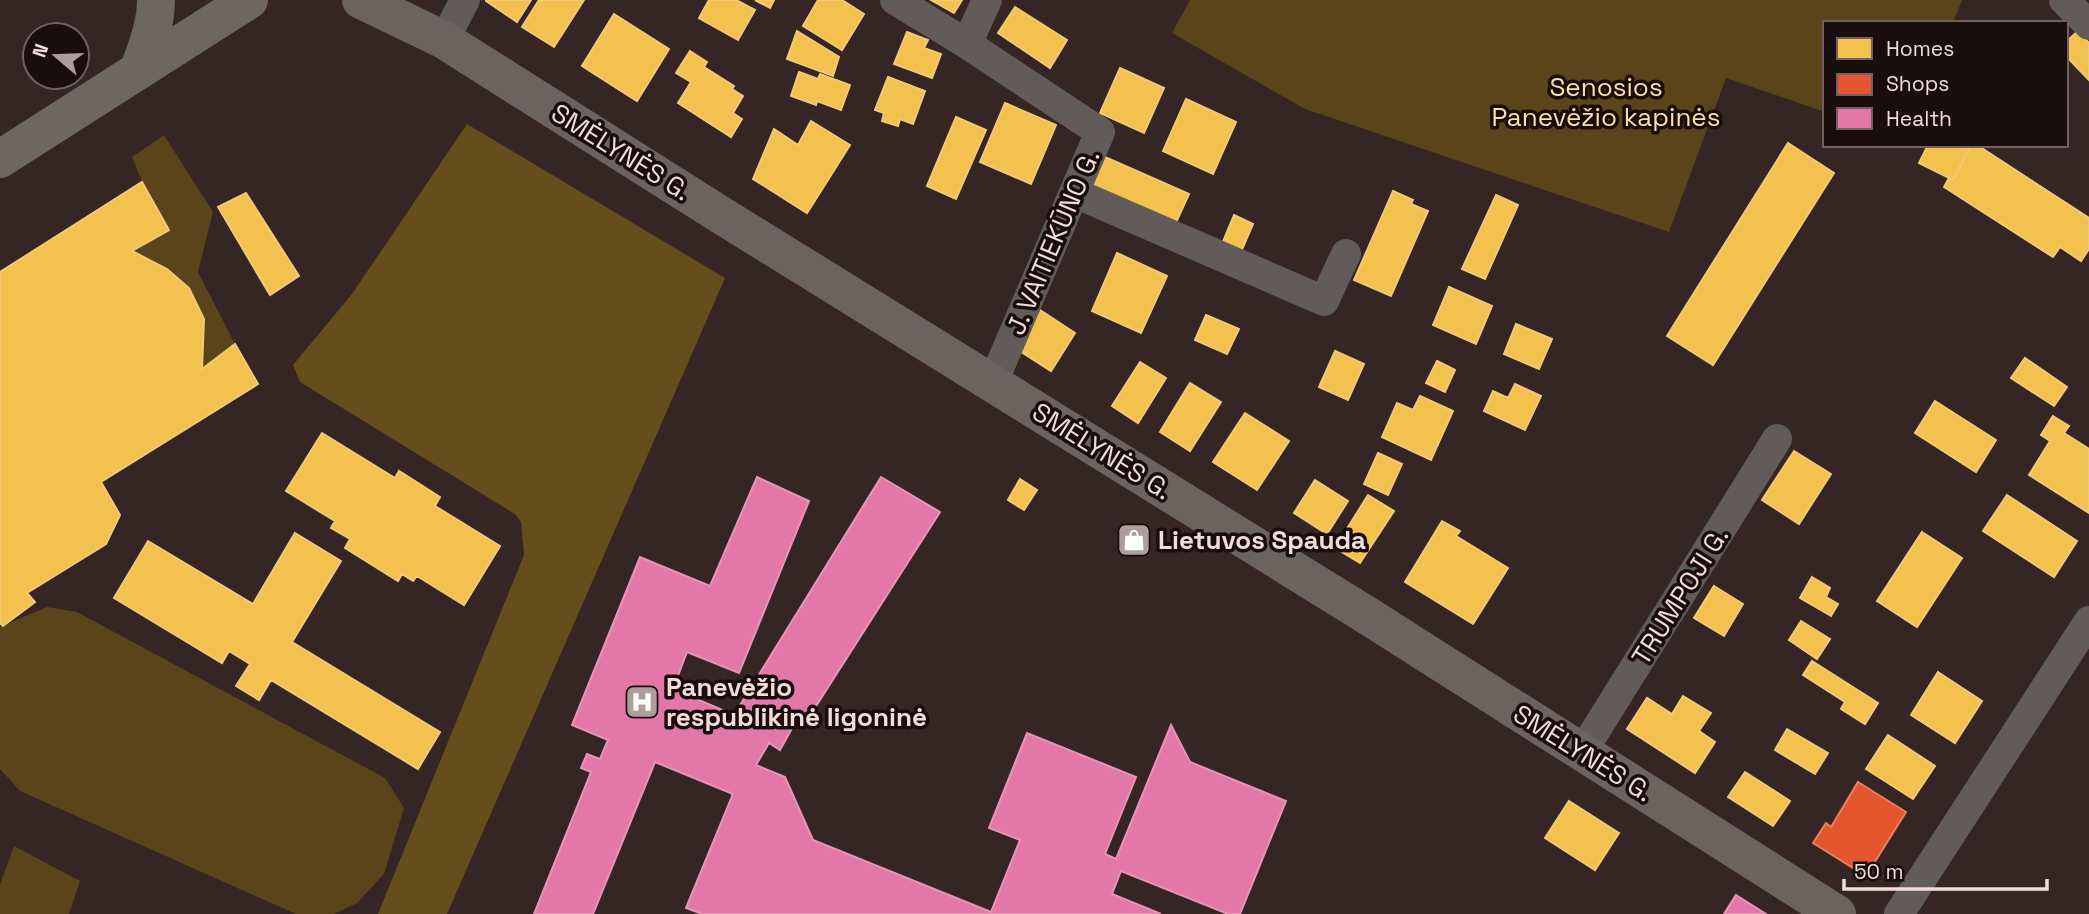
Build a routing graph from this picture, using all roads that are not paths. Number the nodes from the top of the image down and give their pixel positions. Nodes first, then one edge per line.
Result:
1 (156, 0) edge
2 (249, 0) edge
3 (361, 0) edge
4 (465, 0) edge
5 (895, 0) edge
6 (987, 0) edge
7 (2064, 0) edge
8 (2089, 25) edge
9 (444, 40) junction
10 (967, 44) junction
11 (139, 69) junction
12 (0, 159) edge
13 (1075, 192) junction
14 (1346, 254) dead end
15 (993, 382) junction
16 (1777, 439) dead end
17 (2089, 621) edge
18 (1582, 752) junction
19 (1837, 914) edge
20 (1899, 914) edge

1 - 11 main road
2 - 11 main road
3 - 9 highway, SMĖLYNĖS G.
4 - 9 street
5 - 10 street, J. VAITIEKŪNO G.
6 - 10 street
7 - 8 street
9 - 15 highway, SMĖLYNĖS G.
10 - 13 street, J. VAITIEKŪNO G.
11 - 12 main road
13 - 14 street
13 - 15 street, J. VAITIEKŪNO G.
15 - 18 highway, SMĖLYNĖS G.
16 - 18 street, TRUMPOJI G.
17 - 20 street
18 - 19 highway, SMĖLYNĖS G.

